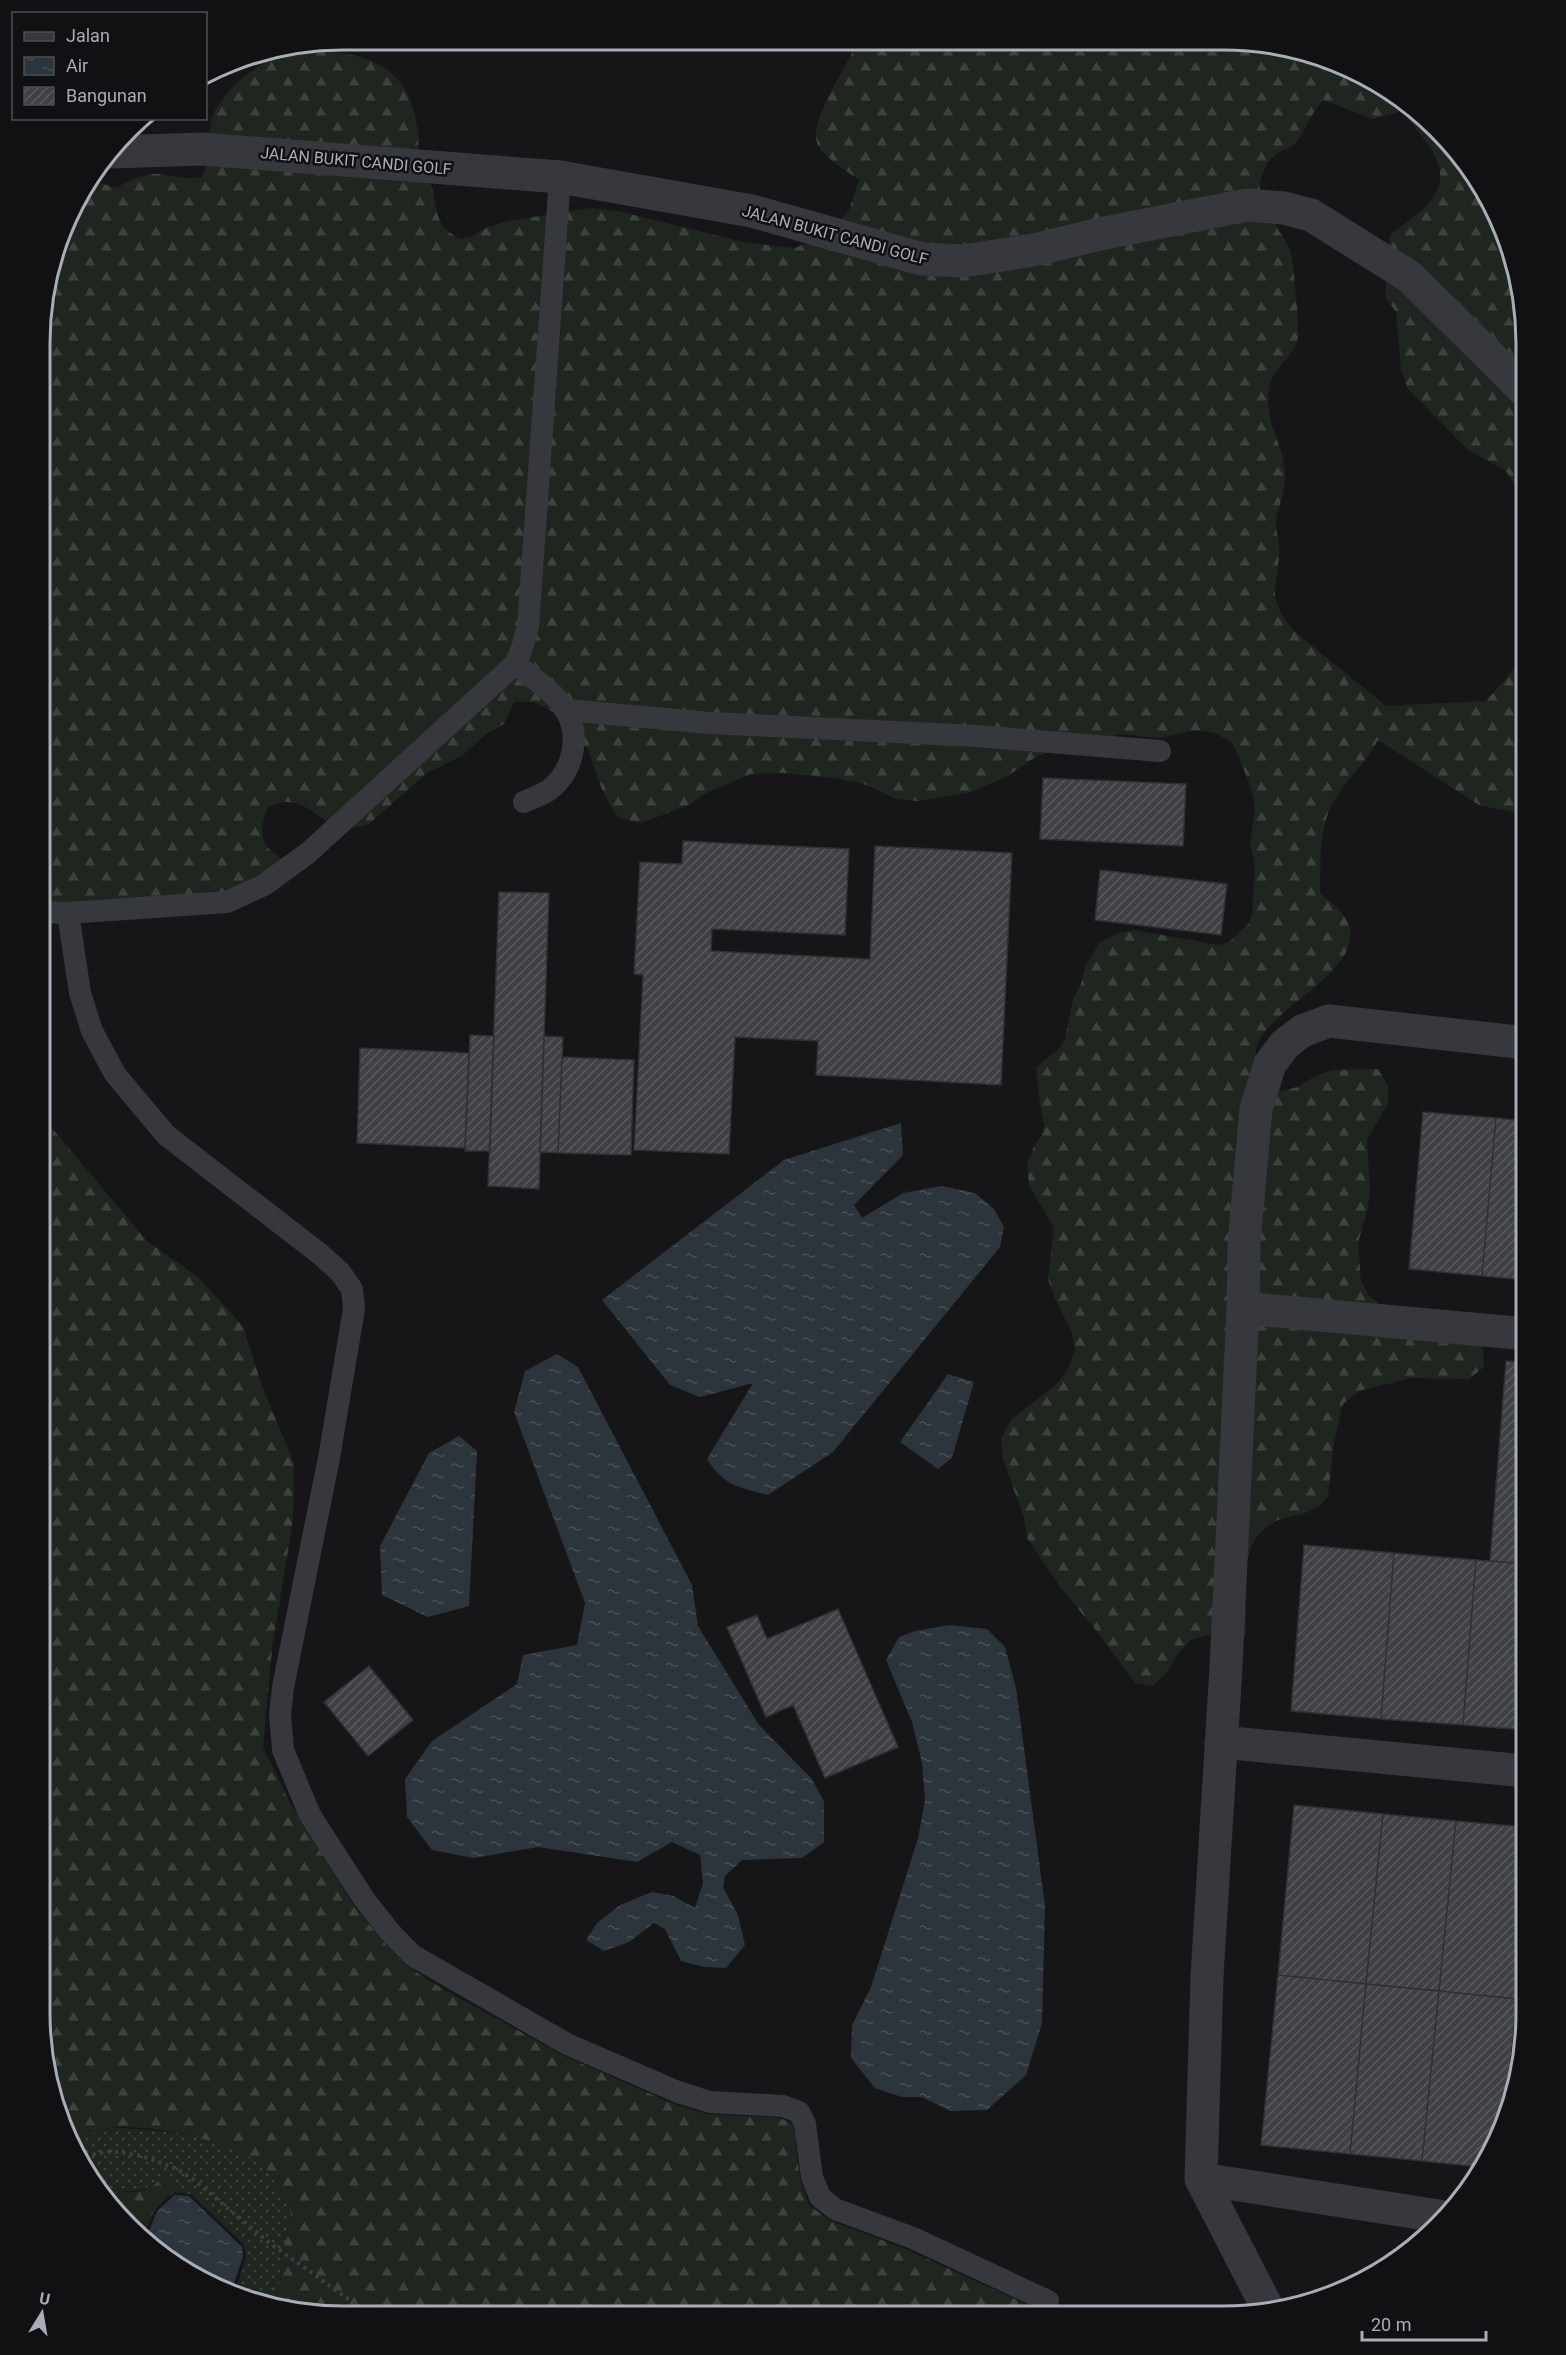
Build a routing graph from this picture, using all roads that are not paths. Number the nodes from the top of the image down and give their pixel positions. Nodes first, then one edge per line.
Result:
1 (120, 152) edge
2 (560, 177) junction
3 (1516, 382) edge
4 (515, 664) junction
5 (566, 710) junction
6 (1160, 751) dead end
7 (524, 802) dead end
8 (50, 912) edge
9 (68, 913) junction
10 (1516, 1042) edge
11 (1243, 1308) junction
12 (1516, 1333) edge
13 (1221, 1742) junction
14 (1516, 1770) edge
15 (1201, 2179) junction
16 (1435, 2215) edge
17 (1048, 2301) dead end
18 (1265, 2302) edge

1 - 2 street, JALAN BUKIT CANDI GOLF
2 - 3 street, JALAN BUKIT CANDI GOLF
2 - 4 lane
4 - 5 lane
4 - 9 lane
5 - 6 lane
5 - 7 lane
8 - 9 lane
9 - 17 lane
10 - 11 street
11 - 12 street
11 - 13 street
13 - 14 street
13 - 15 street
15 - 16 street
15 - 18 street

